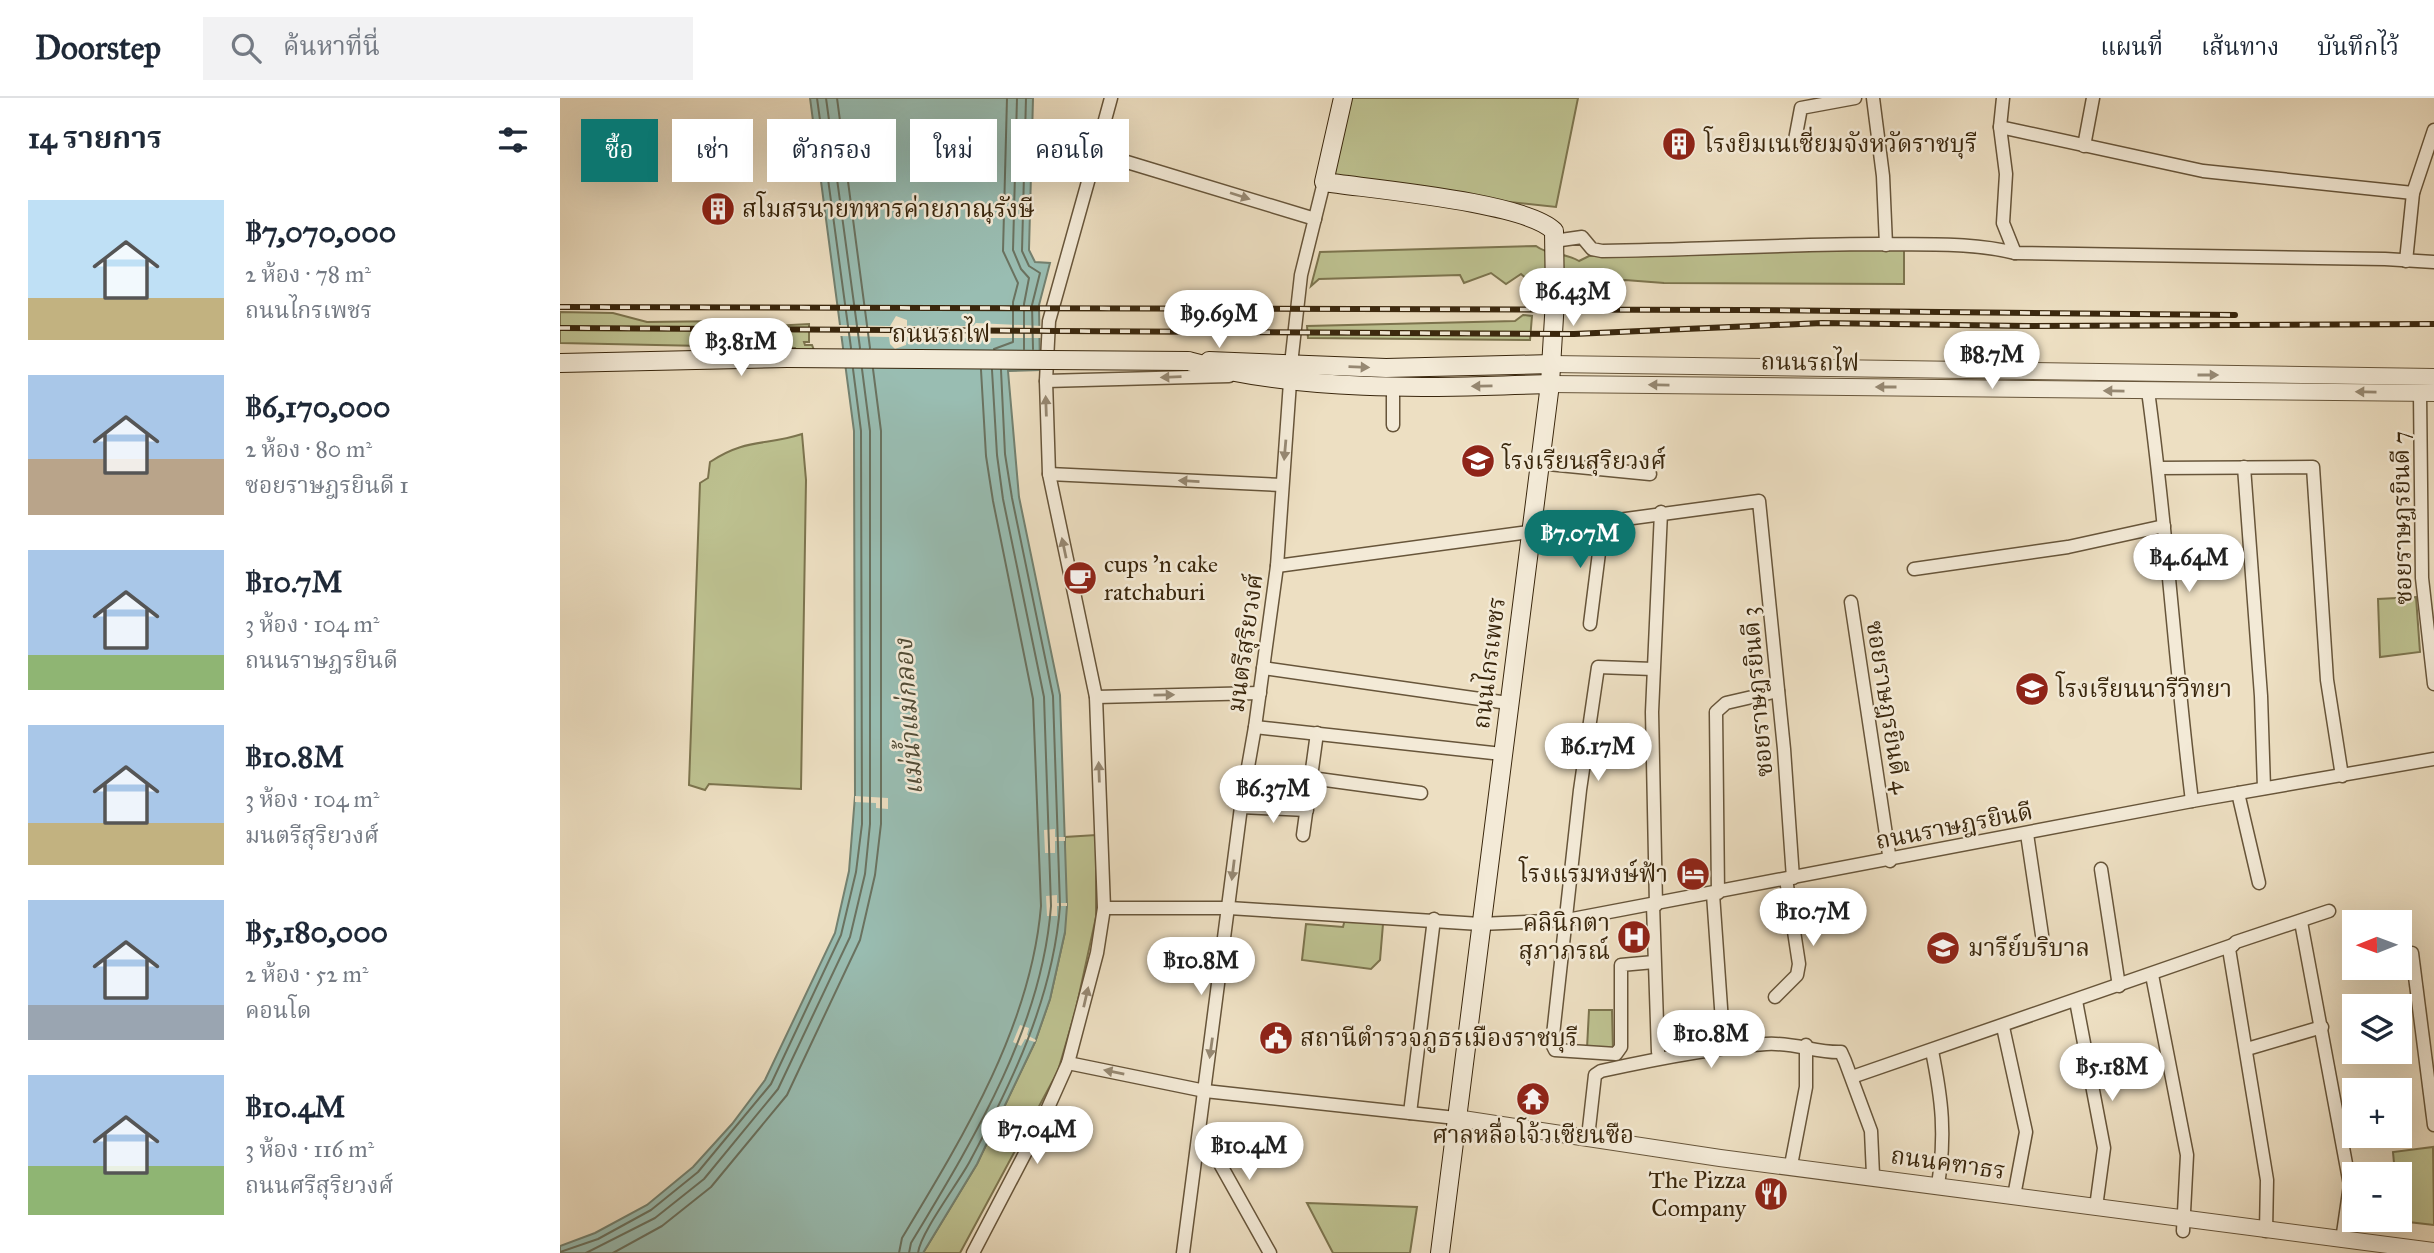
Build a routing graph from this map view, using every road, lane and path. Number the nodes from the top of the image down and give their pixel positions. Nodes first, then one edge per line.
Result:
1 (1111, 98) edge
2 (1343, 98) edge
3 (1855, 98) edge
4 (1873, 98) edge
5 (2003, 98) edge
6 (2093, 98) edge
7 (1105, 119) edge
8 (2000, 127) junction
9 (2434, 130) edge
10 (1794, 145) dead end
11 (2084, 146) junction
12 (1129, 163) edge
13 (1088, 182) edge
14 (1324, 182) junction
15 (2413, 193) junction
16 (1315, 219) junction
17 (1554, 243) junction
18 (1885, 244) junction
19 (2015, 253) junction
20 (2406, 261) junction
21 (2434, 262) edge
22 (560, 352) edge
23 (695, 359) junction
24 (1188, 361) junction
25 (560, 363) edge
26 (1552, 364) junction
27 (1291, 373) junction
28 (2267, 374) junction
29 (1240, 375) junction
30 (2434, 377) edge
31 (1046, 381) junction
32 (1550, 384) junction
33 (1393, 385) junction
34 (2148, 391) junction
35 (2267, 391) junction
36 (2427, 393) edge
37 (1393, 425) dead end
38 (1538, 463) junction
39 (2244, 467) junction
40 (2158, 468) junction
41 (1049, 474) junction
42 (1650, 474) dead end
43 (1282, 485) junction
44 (1661, 512) junction
45 (2429, 512) edge
46 (1603, 521) junction
47 (2164, 526) junction
48 (1530, 531) junction
49 (1277, 566) junction
50 (1914, 569) dead end
51 (2428, 577) edge
52 (1851, 602) dead end
53 (1590, 624) dead end
54 (1263, 668) junction
55 (1653, 669) junction
56 (2434, 684) edge
57 (1778, 691) junction
58 (1260, 693) junction
59 (1096, 697) junction
60 (1508, 703) junction
61 (1255, 727) junction
62 (1317, 733) junction
63 (1502, 754) junction
64 (2434, 759) edge
65 (2342, 776) junction
66 (1311, 778) junction
67 (2264, 789) junction
68 (1421, 793) dead end
69 (2238, 793) junction
70 (2192, 801) junction
71 (1241, 807) junction
72 (1307, 810) junction
73 (2027, 834) junction
74 (1303, 835) dead end
75 (1890, 860) junction
76 (2101, 869) dead end
77 (1789, 879) junction
78 (2259, 883) dead end
79 (1716, 894) junction
80 (1654, 905) junction
81 (1104, 908) junction
82 (1229, 908) junction
83 (2329, 911) dead end
84 (1434, 919) junction
85 (1567, 920) junction
86 (2301, 922) junction
87 (1480, 925) junction
88 (2042, 935) dead end
89 (2233, 945) junction
90 (2412, 953) dead end
91 (1654, 962) junction
92 (2152, 975) junction
93 (2119, 986) junction
94 (1775, 997) dead end
95 (2076, 1001) junction
96 (2003, 1027) junction
97 (2322, 1027) junction
98 (1723, 1036) dead end
99 (1806, 1045) junction
100 (2247, 1049) junction
101 (1932, 1051) junction
102 (1658, 1052) dead end
103 (1068, 1063) junction
104 (1852, 1077) junction
105 (1205, 1091) junction
106 (1410, 1113) junction
107 (1456, 1118) junction
108 (2434, 1125) edge
109 (1200, 1127) junction
110 (1588, 1137) junction
111 (1791, 1165) junction
112 (1873, 1175) junction
113 (1938, 1185) junction
114 (2014, 1196) junction
115 (2096, 1207) junction
116 (2184, 1225) junction
117 (2266, 1231) junction
118 (2342, 1240) junction
119 (2434, 1251) edge
120 (973, 1253) edge
121 (1183, 1253) edge
122 (1270, 1253) edge
123 (1440, 1253) edge

1 - 7 street
2 - 14 main road
3 - 10 street
4 - 18 street
5 - 8 street
6 - 11 street
8 - 11 street
8 - 19 street
9 - 15 street
11 - 15 street
12 -> 16 street
13 - 31 street
14 - 16 street, มนตรีสุริยวงศ์
14 - 17 main road
15 - 20 street
16 - 27 street, มนตรีสุริยวงศ์
17 - 18 street
17 - 26 main road, ถนนไกรเพชร
18 - 19 street
19 - 20 street
20 - 21 street
22 - 23 main road, ถนนรถไฟ
23 - 24 main road, ถนนรถไฟ, bridge
23 - 25 main road, ถนนรถไฟ
24 - 27 main road, ถนนรถไฟ
24 - 29 main road, ถนนรถไฟ
27 -> 26 main road, ถนนรถไฟ
26 -> 28 street, ถนนรถไฟ
26 - 32 main road, ถนนไกรเพชร
27 - 29 main road, ถนนรถไฟ
27 - 33 main road, ถนนรถไฟ
27 -> 43 street, มนตรีสุริยวงศ์
28 - 30 street, ถนนรถไฟ
28 - 35 street
29 -> 31 street
41 -> 31 street
32 -> 33 main road, ถนนรถไฟ
34 -> 32 street, ถนนรถไฟ
32 - 38 main road, ถนนไกรเพชร
33 - 37 street
34 - 35 street, ถนนรถไฟ
34 - 40 street
36 -> 35 street, ถนนรถไฟ
36 - 45 street, ซอยราษฎรยินดี 7
38 - 42 street
38 - 48 main road, ถนนไกรเพชร
39 - 40 street
39 - 65 street
39 - 67 street
40 - 47 street
43 -> 41 street
59 -> 41 street
43 - 49 street, มนตรีสุริยวงศ์
44 - 46 street
44 - 55 street
44 - 57 street, ซอยราษฎรยินดี 3
45 - 51 street, ซอยราษฎรยินดี 7
46 - 48 street
46 - 53 street
47 - 50 street
47 - 70 street
48 - 49 street
48 - 60 main road, ถนนไกรเพชร
49 - 54 street, มนตรีสุริยวงศ์
51 - 56 street, ซอยราษฎรยินดี 7
52 - 75 street, ซอยราษฎรยินดี 4
54 - 58 street, มนตรีสุริยวงศ์
54 - 60 street
55 - 80 street
55 - 85 street
57 - 77 street, ซอยราษฎรยินดี 3
57 - 79 street
59 -> 58 street
58 - 61 street, มนตรีสุริยวงศ์
81 -> 59 street
60 - 63 main road, ถนนไกรเพชร
61 - 62 street
61 - 71 street, มนตรีสุริยวงศ์
62 - 63 street
62 - 66 street
63 - 87 main road, ถนนไกรเพชร
64 - 65 street, ถนนราษฎรยินดี
65 - 67 street, ถนนราษฎรยินดี
66 - 68 street
66 - 72 street
67 - 69 street, ถนนราษฎรยินดี
69 - 70 street, ถนนราษฎรยินดี
69 - 78 street
70 - 73 street, ถนนราษฎรยินดี
71 - 72 street
71 -> 82 street, มนตรีสุริยวงศ์
72 - 74 street
73 - 75 street, ถนนราษฎรยินดี
73 - 88 street
75 - 77 street, ถนนราษฎรยินดี
76 - 93 street
77 - 79 street, ถนนราษฎรยินดี
77 - 94 street, ซอยราษฎรยินดี 3
79 - 80 street, ถนนราษฎรยินดี
79 - 98 street
80 - 85 street, ถนนราษฎรยินดี
80 - 91 street
81 - 82 street, ถนนราษฎรยินดี
103 -> 81 street
82 - 84 street, ถนนราษฎรยินดี
82 -> 105 street, มนตรีสุริยวงศ์
83 - 86 street
84 - 87 street, ถนนราษฎรยินดี
84 - 106 street
85 - 87 street, ถนนราษฎรยินดี
85 - 91 street
86 - 89 street
86 - 97 street
87 - 107 main road, ถนนไกรเพชร
89 - 92 street
89 - 100 street
90 - 108 street
91 - 102 street
92 - 93 street
92 - 116 street
93 - 95 street
95 - 96 street
95 - 115 street
96 - 101 street
96 - 114 street
97 - 100 street
97 - 118 street
99 - 104 street
99 - 110 street
99 - 111 street
100 - 117 street
101 - 104 street
101 - 113 street
105 -> 103 street
103 - 120 street
104 - 112 street
105 - 106 street
105 - 109 street, มนตรีสุริยวงศ์
106 - 107 street
107 - 110 street, ถนนคฑาธร
107 - 123 main road, ถนนไกรเพชร
109 - 121 street, มนตรีสุริยวงศ์
109 - 122 street
110 - 111 street, ถนนคฑาธร
111 - 112 street, ถนนคฑาธร
112 - 113 street, ถนนคฑาธร
113 - 114 street, ถนนคฑาธร
114 - 115 street, ถนนคฑาธร
115 - 116 street, ถนนคฑาธร
116 - 117 street, ถนนคฑาธร
117 - 118 street, ถนนคฑาธร
118 - 119 street, ถนนคฑาธร

